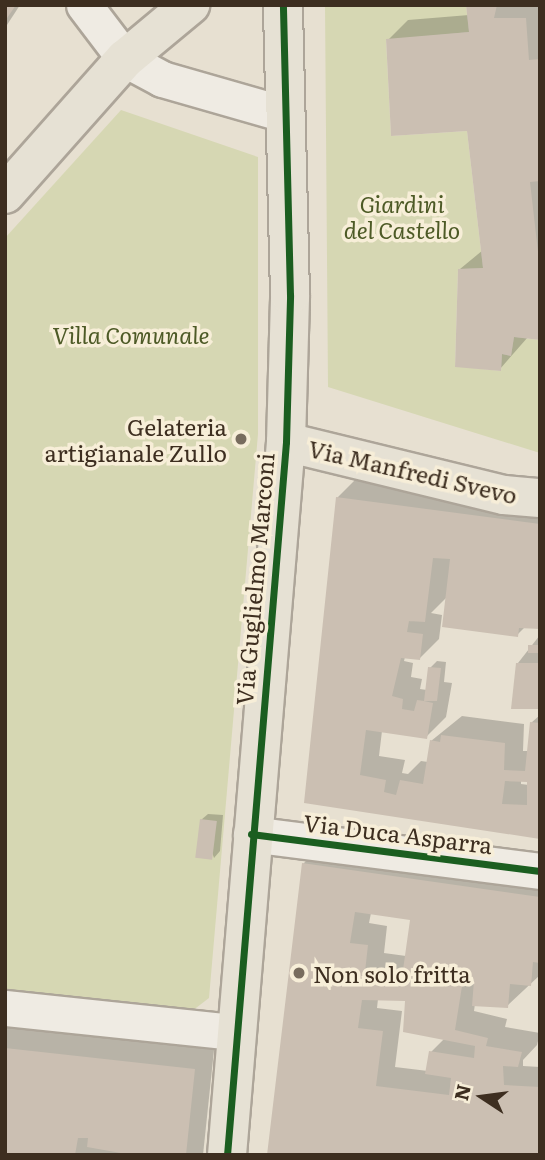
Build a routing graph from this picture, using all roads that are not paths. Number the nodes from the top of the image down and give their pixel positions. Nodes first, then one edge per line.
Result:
1 (84, 5) edge
2 (190, 5) edge
3 (283, 5) edge
4 (125, 59) junction
5 (284, 114) junction
6 (5, 194) edge
7 (286, 442) junction
8 (540, 498) edge
9 (251, 834) junction
10 (540, 871) edge
11 (5, 1008) edge
12 (234, 1032) junction
13 (227, 1155) edge

1 - 4 street
2 - 4 main road
3 - 5 main road, Via Guglielmo Marconi
4 - 5 street
4 - 6 main road
5 - 7 main road, Via Guglielmo Marconi
7 - 8 main road, Via Manfredi Svevo
7 - 9 main road, Via Guglielmo Marconi
9 - 10 street, Via Duca Asparra
9 - 12 main road, Via Guglielmo Marconi
11 - 12 street
12 - 13 main road, Via Guglielmo Marconi

